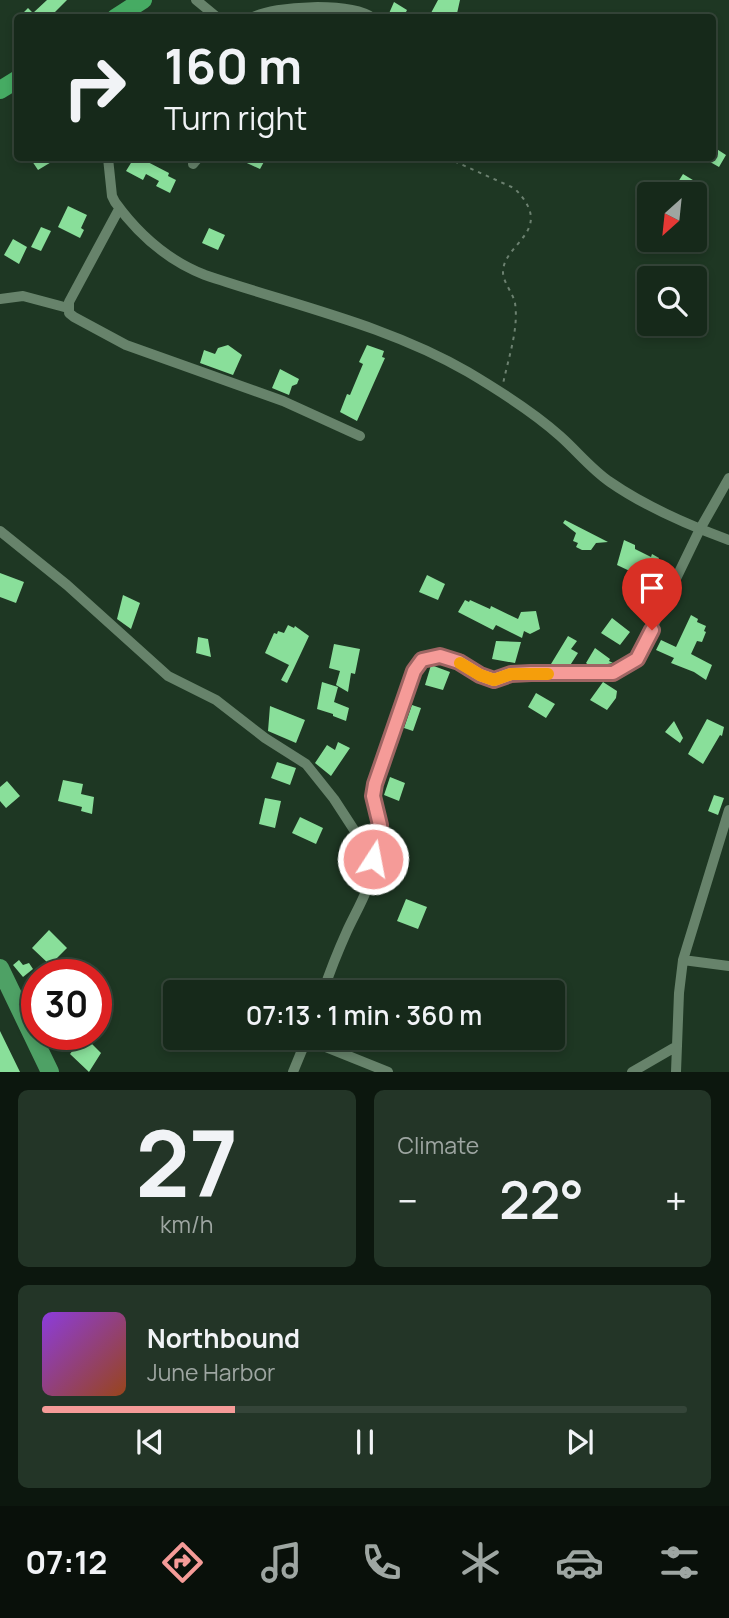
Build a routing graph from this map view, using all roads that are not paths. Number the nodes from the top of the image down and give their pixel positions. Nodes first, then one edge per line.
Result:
1 (143, 0) edge
2 (196, 0) edge
3 (312, 4) edge
4 (121, 14) edge
5 (213, 14) edge
6 (262, 14) edge
7 (363, 14) edge
8 (108, 161) edge
9 (119, 209) junction
10 (0, 299) edge
11 (68, 308) junction
12 (360, 436) dead end
13 (729, 478) edge
14 (700, 529) junction
15 (0, 531) edge
16 (729, 540) edge
17 (729, 810) edge
18 (373, 859) junction
19 (683, 960) junction
20 (729, 966) edge
21 (0, 968) edge
22 (328, 980) edge
23 (677, 1046) junction
24 (302, 1050) edge
25 (336, 1050) edge
26 (50, 1072) edge
27 (293, 1072) edge
28 (388, 1072) edge
29 (632, 1072) edge
30 (676, 1072) edge

1 - 4 highway
2 - 5 street
3 - 6 street
3 - 7 street
8 - 9 street
9 - 11 street
9 - 14 street
10 - 11 street
11 - 12 street
13 - 14 street
14 - 16 street
14 - 18 street
15 - 18 street
17 - 19 street
18 - 22 street
19 - 20 street
19 - 23 street
21 - 26 main road
23 - 29 street
23 - 30 street
24 - 27 street
25 - 28 street

